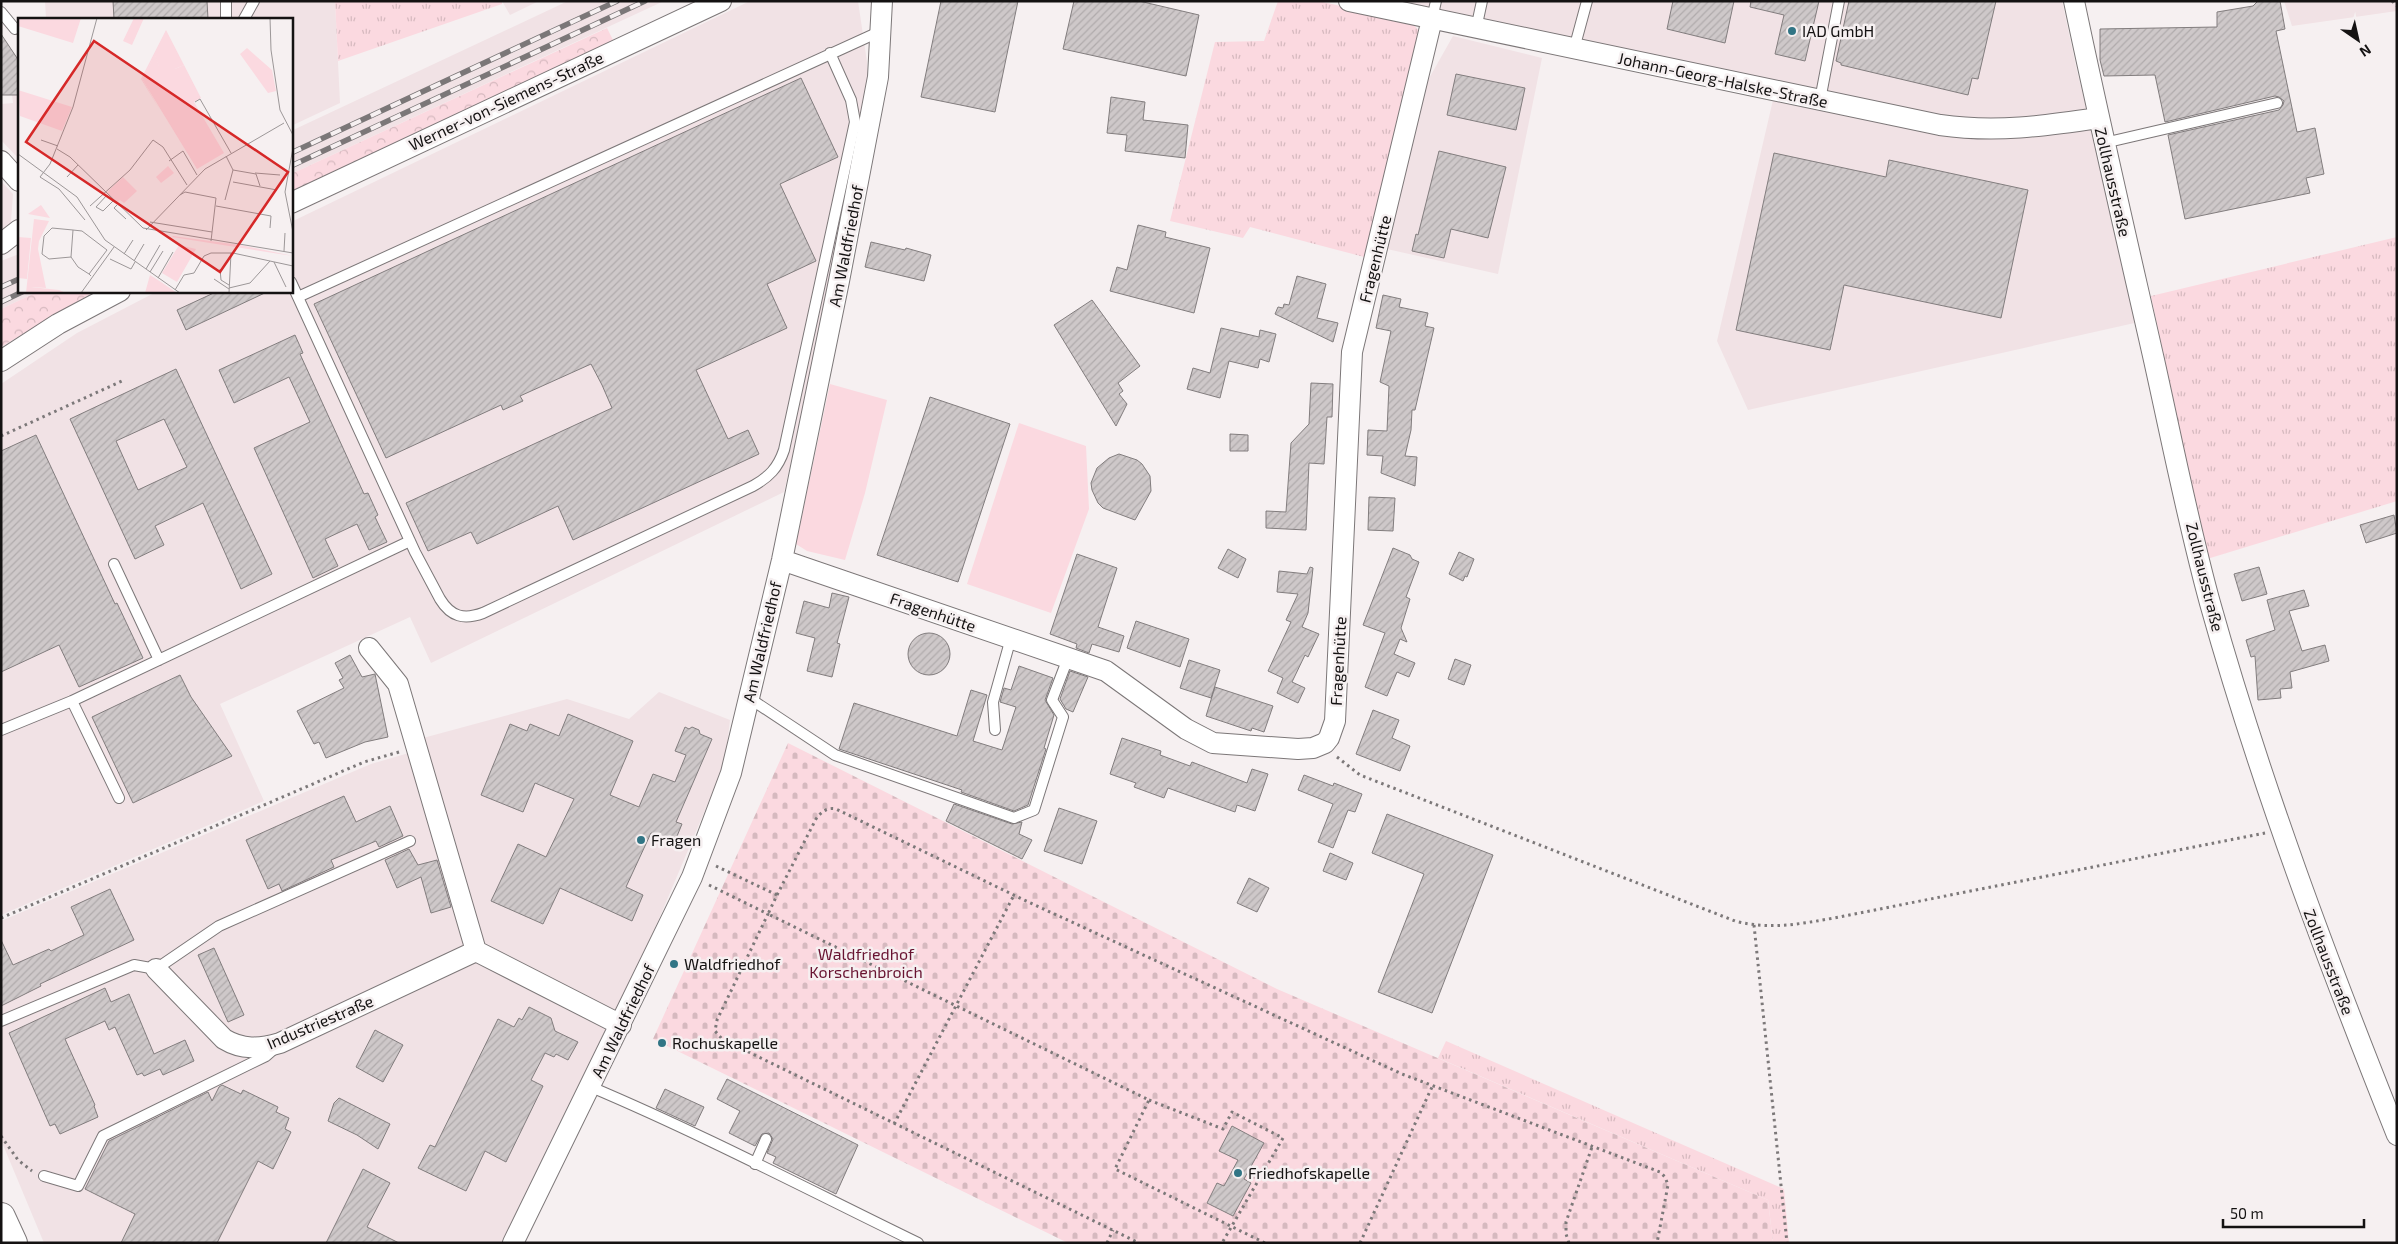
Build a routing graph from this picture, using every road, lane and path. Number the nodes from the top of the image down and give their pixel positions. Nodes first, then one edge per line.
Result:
1 (226, 1) edge
2 (254, 1) edge
3 (721, 1) edge
4 (882, 1) edge
5 (1350, 1) edge
6 (1482, 1) edge
7 (1587, 1) edge
8 (1839, 1) edge
9 (2074, 1) edge
10 (2392, 1) edge
11 (2397, 6) edge
12 (1403, 7) edge
13 (1434, 10) edge
14 (1, 12) edge
15 (226, 18) edge
16 (245, 18) edge
17 (15, 29) dead end
18 (1476, 29) junction
19 (882, 30) junction
20 (1574, 49) junction
21 (830, 53) junction
22 (1820, 100) junction
23 (2277, 102) dead end
24 (2098, 118) junction
25 (2104, 143) junction
26 (1, 161) edge
27 (18, 180) edge
28 (292, 203) edge
29 (18, 231) edge
30 (1, 244) edge
31 (292, 284) edge
32 (118, 292) edge
33 (298, 297) junction
34 (1, 361) edge
35 (122, 381) dead end
36 (1, 436) edge
37 (410, 542) junction
38 (782, 560) junction
39 (114, 564) dead end
40 (1011, 638) junction
41 (369, 648) dead end
42 (159, 660) junction
43 (1076, 660) junction
44 (749, 698) junction
45 (72, 701) junction
46 (1, 730) edge
47 (995, 730) dead end
48 (1325, 743) junction
49 (416, 747) junction
50 (119, 798) dead end
51 (2280, 830) junction
52 (410, 841) dead end
53 (700, 858) junction
54 (692, 877) junction
55 (777, 895) junction
56 (1014, 895) junction
57 (768, 914) junction
58 (1, 918) edge
59 (1754, 925) junction
60 (476, 952) junction
61 (156, 969) junction
62 (956, 1006) junction
63 (1, 1021) edge
64 (621, 1025) junction
65 (280, 1044) junction
66 (590, 1086) junction
67 (1432, 1087) junction
68 (1149, 1100) junction
69 (894, 1124) junction
70 (2397, 1135) edge
71 (1, 1136) edge
72 (766, 1140) dead end
73 (1592, 1147) junction
74 (755, 1164) junction
75 (44, 1176) joint
76 (1, 1217) edge
77 (1232, 1226) junction
78 (1113, 1230) junction
79 (14, 1243) edge
80 (513, 1243) edge
81 (918, 1243) edge
82 (1106, 1243) edge
83 (1138, 1243) edge
84 (1222, 1243) edge
85 (1265, 1243) edge
86 (1360, 1243) edge
87 (1569, 1243) edge
88 (1657, 1243) edge
89 (1787, 1243) edge

1 - 15 lane
2 - 16 lane
3 - 28 street, Werner-von-Siemens-Straße
4 - 19 street, Am Waldfriedhof
5 - 12 street, Johann-Georg-Halske-Straße
6 - 18 lane
7 - 20 lane
8 - 22 lane
9 - 24 street, Zollhausstraße
10 - 11 path
12 - 13 street, Johann-Georg-Halske-Straße
13 - 18 street, Johann-Georg-Halske-Straße
13 - 48 street, Fragenhütte
14 - 17 lane
18 - 20 street, Johann-Georg-Halske-Straße
19 - 21 lane
19 - 38 street, Am Waldfriedhof
20 - 22 street, Johann-Georg-Halske-Straße
21 - 33 lane
21 - 37 lane
22 - 24 street, Johann-Georg-Halske-Straße
23 - 25 lane
24 - 25 street, Zollhausstraße
25 - 51 street, Zollhausstraße
26 - 27 street
29 - 30 street
31 - 33 lane
32 - 34 street
33 - 37 lane
35 - 36 path
37 - 42 lane
38 - 40 street, Fragenhütte
38 - 44 street, Am Waldfriedhof
39 - 42 lane
40 - 43 street, Fragenhütte
40 - 47 lane
41 - 49 street
42 - 45 lane
43 - 44 lane
43 - 48 street, Fragenhütte
44 - 53 street, Am Waldfriedhof
45 - 46 lane
45 - 50 lane
48 - 59 path
49 - 58 path
49 - 60 street
51 - 59 path
51 - 70 street, Zollhausstraße
52 - 61 lane
53 - 54 street, Am Waldfriedhof
53 - 55 path
54 - 57 path
54 - 64 street, Am Waldfriedhof
55 - 56 path
55 - 57 path
56 - 62 path
56 - 67 path
57 - 62 path
57 - 69 path
59 - 89 path
60 - 64 street
60 - 65 street, Industriestraße
61 - 63 lane
61 - 65 street, Industriestraße
62 - 68 path
62 - 69 path
64 - 66 street, Am Waldfriedhof
65 - 75 lane
66 - 74 lane
66 - 80 street, Am Waldfriedhof
67 - 73 path
67 - 86 path
68 - 77 path
68 - 77 path
69 - 78 path
71 - 75 path
72 - 74 lane
73 - 87 path
73 - 88 path
74 - 81 lane
76 - 79 main road
77 - 84 path
77 - 85 path
78 - 82 path
78 - 83 path

